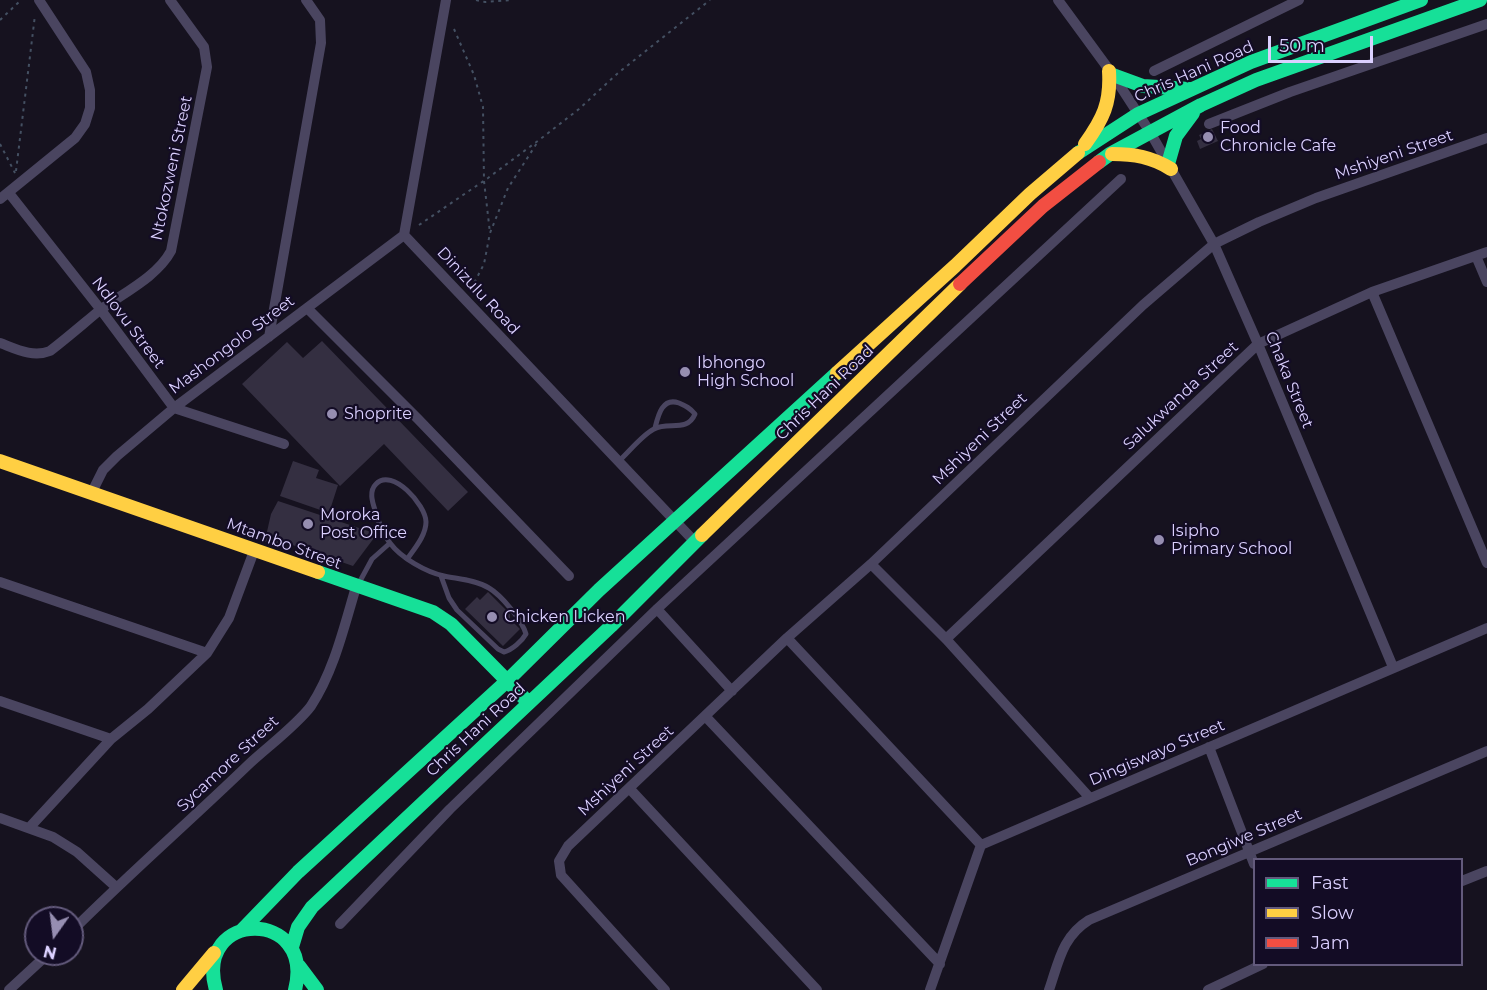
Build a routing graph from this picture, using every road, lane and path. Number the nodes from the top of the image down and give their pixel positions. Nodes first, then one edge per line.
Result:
1 (21, 0) edge
2 (39, 0) edge
3 (170, 0) edge
4 (306, 0) edge
5 (446, 0) edge
6 (476, 0) edge
7 (511, 0) edge
8 (710, 0) edge
9 (1058, 0) edge
10 (1299, 0) edge
11 (1421, 0) edge
12 (1480, 0) edge
13 (35, 12) dead end
14 (443, 14) junction
15 (0, 20) edge
16 (1487, 24) edge
17 (1154, 71) dead end
18 (1111, 73) junction
19 (1191, 89) junction
20 (1201, 105) junction
21 (1138, 114) junction
22 (1209, 124) dead end
23 (1150, 132) junction
24 (1487, 138) edge
25 (538, 141) junction
26 (0, 144) edge
27 (1080, 151) junction
28 (1110, 154) junction
29 (1169, 166) junction
30 (1121, 178) dead end
31 (484, 181) junction
32 (5, 196) edge
33 (490, 233) junction
34 (404, 235) junction
35 (1214, 244) junction
36 (1482, 254) edge
37 (1487, 282) edge
38 (1372, 292) junction
39 (465, 299) junction
40 (307, 308) junction
41 (101, 310) junction
42 (269, 337) junction
43 (0, 343) edge
44 (1258, 344) junction
45 (174, 408) junction
46 (655, 428) junction
47 (284, 444) dead end
48 (0, 461) edge
49 (619, 461) junction
50 (92, 492) junction
51 (675, 521) junction
52 (695, 542) junction
53 (390, 543) junction
54 (254, 551) junction
55 (408, 558) junction
56 (1487, 563) edge
57 (871, 564) junction
58 (441, 576) junction
59 (569, 576) dead end
60 (0, 582) edge
61 (356, 587) junction
62 (657, 609) junction
63 (1487, 628) edge
64 (787, 638) junction
65 (946, 639) junction
66 (207, 653) junction
67 (1393, 667) junction
68 (507, 681) junction
69 (732, 691) junction
70 (0, 701) edge
71 (529, 703) junction
72 (706, 717) junction
73 (111, 739) junction
74 (1209, 747) junction
75 (1487, 751) edge
76 (629, 788) junction
77 (1090, 798) junction
78 (0, 818) edge
79 (29, 828) junction
80 (981, 845) junction
81 (1249, 852) junction
82 (1253, 862) edge
83 (1487, 871) edge
84 (1463, 880) edge
85 (116, 886) junction
86 (84, 919) edge
87 (340, 924) dead end
88 (242, 930) junction
89 (292, 947) junction
90 (216, 951) junction
91 (940, 964) junction
92 (35, 966) edge
93 (299, 966) junction
94 (1259, 966) edge
95 (212, 982) edge
96 (9, 990) edge
97 (183, 990) edge
98 (192, 990) edge
99 (295, 990) edge
100 (317, 990) edge
101 (664, 990) edge
102 (817, 990) edge
103 (930, 990) edge
104 (1049, 990) edge
105 (1208, 990) edge

1 - 15 path
2 - 32 street
3 - 41 street, Ntokozweni Street
4 - 42 street
5 - 14 street
6 - 7 path
8 - 25 path
9 - 18 street, Chaka Street
10 - 17 street
11 - 19 main road, Chris Hani Road
12 - 20 main road, Chris Hani Road
13 - 26 path
14 - 31 path
14 - 34 street
16 - 22 street
18 - 19 main road
18 - 21 street, Chaka Street
18 - 27 main road
19 - 21 main road, Chris Hani Road
20 - 23 main road, Chris Hani Road
20 - 29 main road
21 - 23 street, Chaka Street
21 - 27 main road, Chris Hani Road
23 - 28 main road, Chris Hani Road
23 - 29 street, Chaka Street
24 - 35 street, Mshiyeni Street
25 - 31 path
25 - 33 path
27 - 51 main road, Chris Hani Road
28 - 29 main road
28 - 52 main road, Chris Hani Road
29 - 35 street, Chaka Street
30 - 62 street
31 - 33 path
31 - 34 path
32 - 41 street, Ndlovu Street
33 - 39 path
34 - 39 street, Dinizulu Road
34 - 40 street, Mashongolo Street
35 - 44 street, Chaka Street
35 - 57 street, Mshiyeni Street
36 - 37 street
36 - 38 street, Salukwanda Street
38 - 44 street, Salukwanda Street
38 - 56 street
39 - 49 street, Dinizulu Road
40 - 42 street, Mashongolo Street
40 - 59 street
41 - 43 street, Ntokozweni Street
41 - 45 street, Ndlovu Street
42 - 45 street, Mashongolo Street
44 - 65 street, Salukwanda Street
44 - 67 street, Chaka Street
45 - 47 street
45 - 50 street, Mashongolo Street
46 - 46 lane
46 - 49 lane
48 - 50 main road, Mtambo Street
49 - 51 street, Dinizulu Road
50 - 54 main road, Mtambo Street
51 - 52 street, Dinizulu Road
51 - 68 main road, Chris Hani Road
52 - 71 main road, Chris Hani Road
53 - 55 lane
53 - 55 lane
53 - 61 lane
54 - 61 main road, Mtambo Street
54 - 66 street
55 - 58 lane
57 - 64 street, Mshiyeni Street
57 - 65 street
58 - 58 lane
60 - 66 street
61 - 68 main road, Mtambo Street
61 - 85 street, Sycamore Street
62 - 69 street
62 - 87 street
63 - 67 street, Dingiswayo Street
64 - 69 street, Mshiyeni Street
64 - 80 street
65 - 77 street
66 - 73 street
67 - 74 street, Dingiswayo Street
68 - 71 main road, Mtambo Street
68 - 88 main road, Chris Hani Road
69 - 72 street, Mshiyeni Street
70 - 73 street
71 - 89 main road, Chris Hani Road
72 - 76 street, Mshiyeni Street
72 - 91 street
73 - 79 street
74 - 77 street, Dingiswayo Street
74 - 81 street
75 - 81 street, Bongiwe Street
76 - 101 street, Mshiyeni Street
76 - 102 street
77 - 80 street, Dingiswayo Street
78 - 79 street
79 - 85 street
80 - 91 street
81 - 82 street
81 - 104 street, Bongiwe Street
83 - 84 street
85 - 86 street, Sycamore Street
88 - 89 main road
88 - 90 main road, Chris Hani Road
89 - 93 main road
90 - 95 main road
90 - 97 main road
91 - 103 street
92 - 96 street
93 - 99 main road
93 - 100 main road
94 - 105 street
95 - 98 main road

